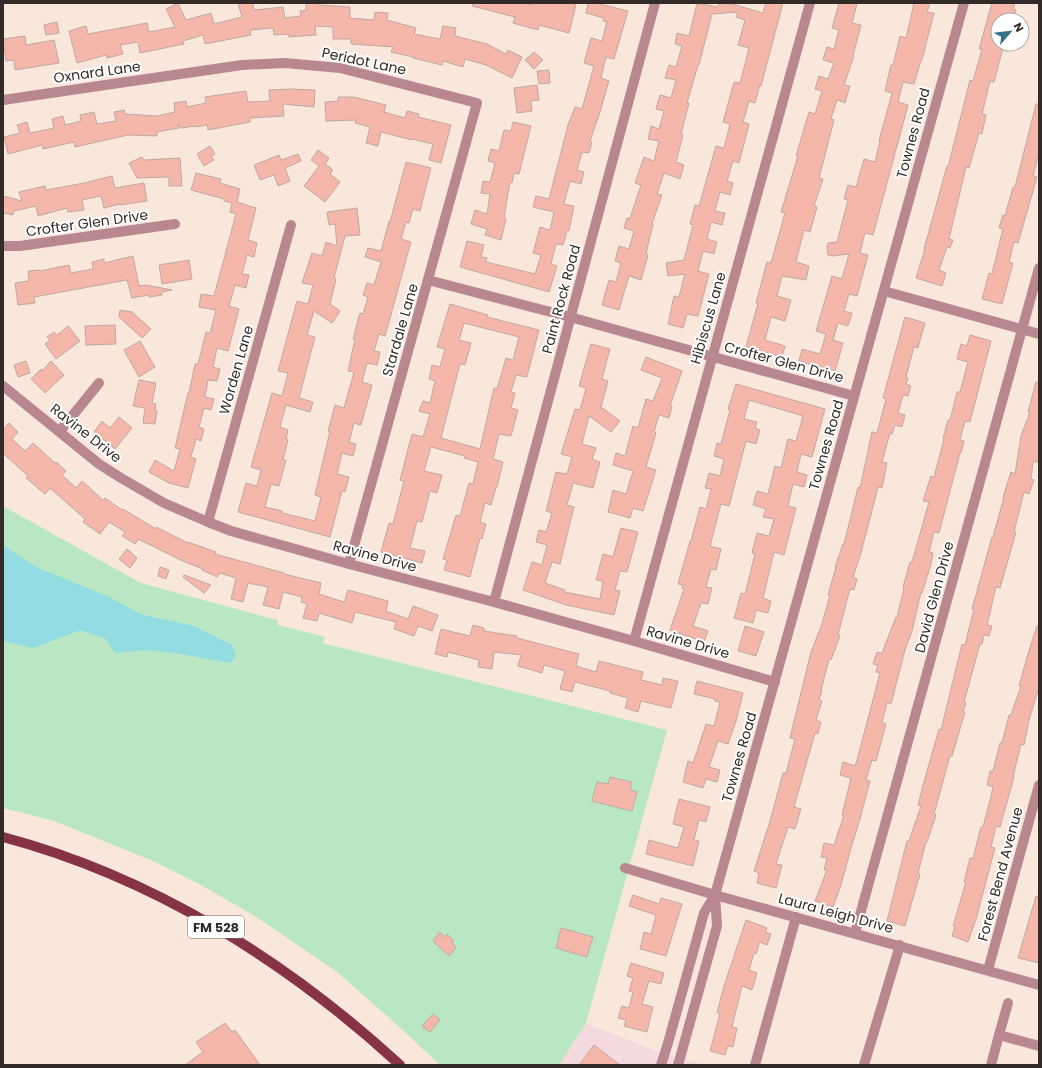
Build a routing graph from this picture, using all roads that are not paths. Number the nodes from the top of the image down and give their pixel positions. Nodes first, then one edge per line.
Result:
1 (655, 3) edge
2 (810, 3) edge
3 (964, 3) edge
4 (195, 72) joint
5 (3, 100) edge
6 (478, 103) joint
7 (175, 224) dead end
8 (291, 225) dead end
9 (3, 246) edge
10 (1039, 268) edge
11 (428, 280) junction
12 (884, 291) junction
13 (570, 318) junction
14 (1022, 330) junction
15 (1039, 334) edge
16 (711, 357) junction
17 (99, 383) dead end
18 (3, 386) edge
19 (854, 396) junction
20 (60, 431) junction
21 (208, 522) junction
22 (349, 564) junction
23 (494, 602) junction
24 (634, 641) junction
25 (775, 682) junction
26 (1039, 785) edge
27 (3, 837) edge
28 (625, 868) dead end
29 (715, 895) junction
30 (796, 917) junction
31 (855, 933) junction
32 (900, 945) junction
33 (988, 970) junction
34 (1039, 985) edge
35 (1008, 1003) dead end
36 (999, 1035) junction
37 (1039, 1046) edge
38 (400, 1065) edge
39 (661, 1065) edge
40 (678, 1065) edge
41 (755, 1065) edge
42 (864, 1065) edge
43 (991, 1065) edge

1 - 13 street, Paint Rock Road
2 - 16 street, Hibiscus Lane
3 - 12 street, Townes Road
4 - 5 street, Oxnard Lane
4 - 6 street, Peridot Lane
6 - 11 street, Stardale Lane
7 - 9 street, Crofter Glen Drive
8 - 21 street, Worden Lane
10 - 14 street, David Glen Drive
11 - 13 street, Crofter Glen Drive
11 - 22 street, Stardale Lane
12 - 14 street
12 - 19 street, Townes Road
13 - 16 street, Crofter Glen Drive
13 - 23 street, Paint Rock Road
14 - 15 street
14 - 31 street, David Glen Drive
16 - 19 street, Crofter Glen Drive
16 - 24 street, Hibiscus Lane
17 - 20 street
18 - 20 street, Ravine Drive
19 - 25 street, Townes Road
20 - 21 street, Ravine Drive
21 - 22 street, Ravine Drive
22 - 23 street, Ravine Drive
23 - 24 street, Ravine Drive
24 - 25 street, Ravine Drive
25 - 29 street, Townes Road
26 - 33 street, Forest Bend Avenue
27 - 38 main road, FM 528
28 - 29 street, Laura Leigh Drive
29 - 30 street, Laura Leigh Drive
29 - 39 street, Townes Road
29 - 40 street, Townes Road
30 - 31 street, Laura Leigh Drive
30 - 41 street
31 - 32 street, Laura Leigh Drive
32 - 33 street, Laura Leigh Drive
32 - 42 street
33 - 34 street, Laura Leigh Drive
35 - 36 street
36 - 37 street
36 - 43 street

